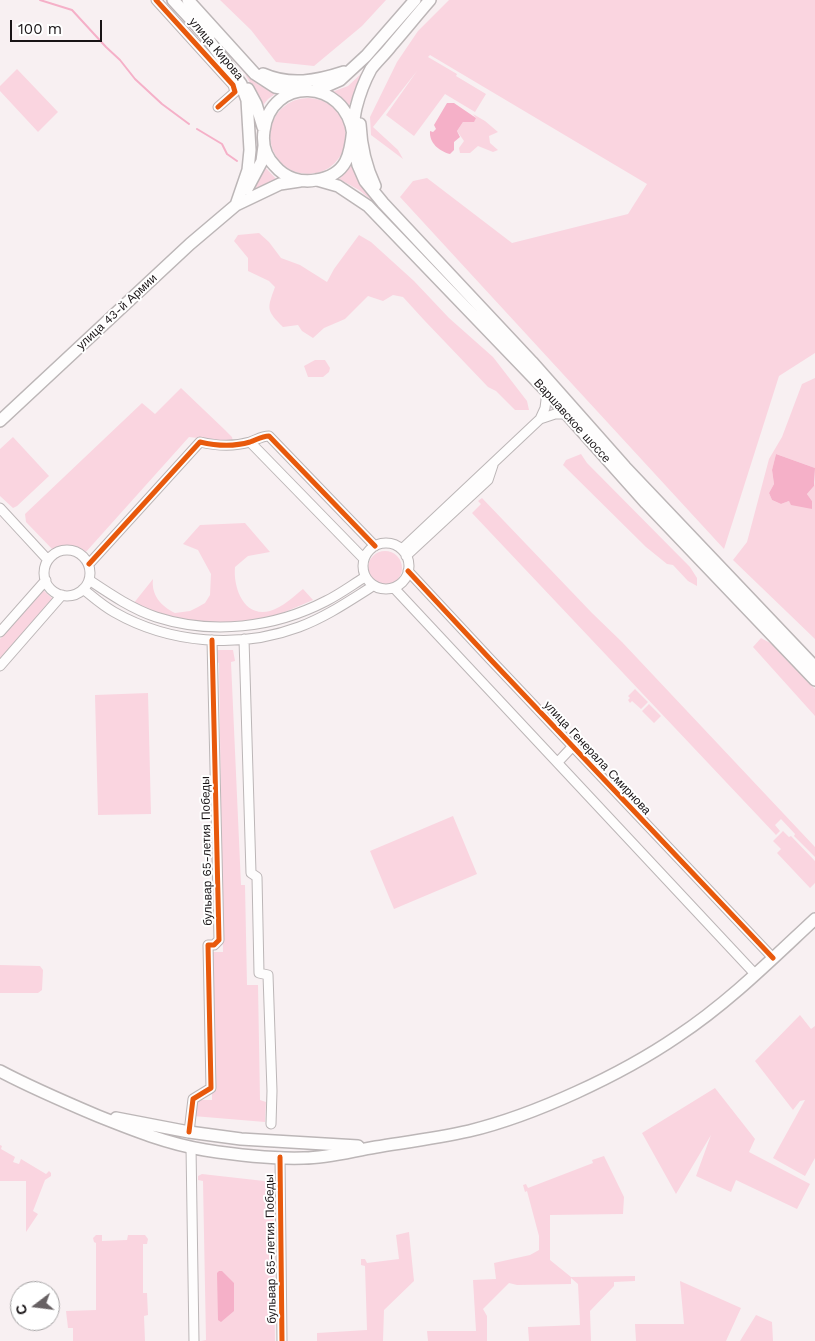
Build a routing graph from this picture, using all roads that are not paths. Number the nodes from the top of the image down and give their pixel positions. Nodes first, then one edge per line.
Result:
1 (156, 0) edge
2 (173, 0) edge
3 (188, 0) edge
4 (415, 0) edge
5 (430, 0) edge
6 (205, 35) junction
7 (237, 54) junction
8 (351, 70) junction
9 (315, 91) junction
10 (362, 91) junction
11 (299, 92) junction
12 (218, 107) dead end
13 (264, 129) junction
14 (353, 139) junction
15 (264, 145) junction
16 (317, 180) junction
17 (301, 181) junction
18 (383, 203) junction
19 (236, 205) junction
20 (547, 392) junction
21 (567, 414) junction
22 (540, 419) junction
23 (0, 422) edge
24 (250, 442) junction
25 (0, 508) edge
26 (375, 546) junction
27 (404, 553) junction
28 (364, 559) junction
29 (48, 560) junction
30 (89, 564) junction
31 (408, 571) junction
32 (365, 577) junction
33 (46, 580) junction
34 (89, 580) junction
35 (373, 586) junction
36 (394, 588) junction
37 (83, 590) junction
38 (62, 595) junction
39 (267, 623) junction
40 (187, 624) junction
41 (0, 632) edge
42 (270, 635) junction
43 (186, 637) junction
44 (212, 640) junction
45 (244, 640) junction
46 (0, 666) edge
47 (815, 667) edge
48 (815, 680) edge
49 (573, 746) junction
50 (558, 762) junction
51 (815, 919) edge
52 (773, 958) junction
53 (755, 974) junction
54 (0, 1071) edge
55 (90, 1112) junction
56 (271, 1124) dead end
57 (162, 1126) junction
58 (190, 1132) junction
59 (160, 1139) junction
60 (310, 1142) junction
61 (191, 1147) junction
62 (377, 1147) junction
63 (280, 1157) junction
64 (306, 1158) junction
65 (194, 1341) edge
66 (282, 1341) edge

1 - 12 street
2 - 6 main road, улица Кирова
3 - 7 main road, улица Кирова
4 - 8 main road
5 - 10 main road
6 - 13 main road, улица Кирова
6 - 19 main road
7 - 8 main road
7 - 11 main road, улица Кирова
8 - 9 main road
9 - 11 main road
9 - 14 main road
10 - 14 main road
10 - 18 main road
11 - 13 main road
13 - 15 main road
14 - 16 main road
14 - 18 main road, Варшавское шоссе
15 - 17 main road
15 - 19 main road, улица 43-й Армии
16 - 17 main road
16 - 20 main road, Варшавское шоссе
17 - 19 main road, улица 43-й Армии
18 - 47 main road, Варшавское шоссе
19 - 23 main road, улица 43-й Армии
20 - 21 main road, Варшавское шоссе
20 - 22 street
21 - 22 street
21 - 48 main road, Варшавское шоссе
22 - 27 street
24 - 26 street
24 - 28 street
24 - 30 street
25 - 29 street
26 - 27 street
26 - 28 street
27 - 31 street
28 - 32 street
29 - 30 street
29 - 33 street
30 - 34 street
31 - 36 street
31 - 49 street, улица Генерала Смирнова
32 - 35 street
32 - 39 street
33 - 38 street
33 - 41 street
34 - 37 street
34 - 40 street
35 - 36 street
35 - 42 street
36 - 50 street
37 - 38 street
37 - 43 street
38 - 46 street
39 - 40 street
39 - 42 street
40 - 43 street
42 - 45 street
43 - 44 street
44 - 45 street
44 - 58 street, бульвар 65-летия Победы
45 - 56 street
49 - 50 street
49 - 52 street, улица Генерала Смирнова
50 - 53 street
51 - 52 main road
52 - 53 main road
53 - 62 main road
54 - 55 main road
55 - 57 main road
55 - 59 main road
57 - 58 main road
57 - 59 main road
58 - 60 main road
59 - 61 main road
60 - 62 main road
60 - 64 main road
61 - 63 main road
61 - 65 street
62 - 64 main road
63 - 64 main road
63 - 66 street, бульвар 65-летия Победы

